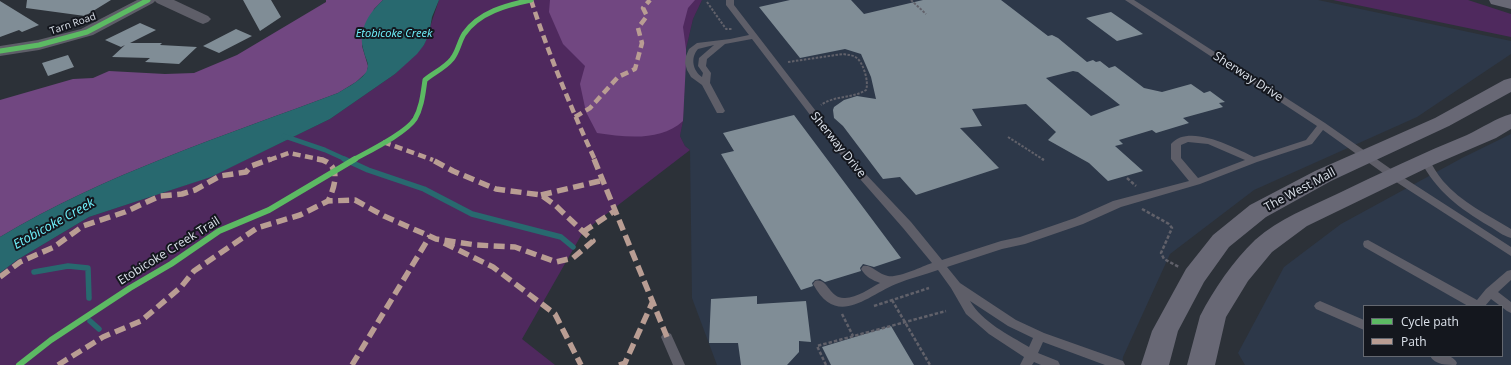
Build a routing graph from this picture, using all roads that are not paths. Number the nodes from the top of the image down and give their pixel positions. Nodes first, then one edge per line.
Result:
1 (148, 0) edge
2 (162, 0) edge
3 (730, 0) edge
4 (1129, 0) edge
5 (1497, 0) edge
6 (1511, 4) edge
7 (203, 19) dead end
8 (753, 36) junction
9 (723, 42) junction
10 (0, 51) edge
11 (706, 83) junction
12 (1511, 84) edge
13 (720, 111) dead end
14 (1511, 120) edge
15 (1322, 125) junction
16 (1366, 157) junction
17 (1254, 160) junction
18 (1425, 160) junction
19 (1394, 176) junction
20 (1196, 182) junction
21 (1511, 234) edge
22 (1368, 244) dead end
23 (1511, 252) edge
24 (940, 266) junction
25 (867, 269) dead end
26 (1511, 274) edge
27 (892, 281) junction
28 (819, 284) dead end
29 (955, 285) junction
30 (1490, 292) junction
31 (1476, 305) edge
32 (1479, 305) edge
33 (1320, 306) dead end
34 (1511, 308) edge
35 (1363, 325) edge
36 (667, 336) dead end
37 (1040, 336) junction
38 (1439, 357) edge
39 (1029, 360) edge
40 (1452, 361) edge
41 (679, 365) edge
42 (1054, 365) edge
43 (1119, 365) edge
44 (1154, 365) edge
45 (1201, 365) edge

1 - 10 street, Tarn Road
2 - 7 street
3 - 8 lane, Sherway Drive
4 - 15 lane, Sherway Drive
5 - 6 main road
8 - 9 lane
8 - 24 lane, Sherway Drive
9 - 11 lane
9 - 11 lane
11 - 13 lane
12 - 16 main road, The West Mall
14 - 18 main road
15 - 16 lane, Sherway Drive
15 - 17 lane
16 - 19 lane, Sherway Drive
16 - 44 main road, The West Mall
17 - 20 lane
17 - 20 lane
18 - 19 main road
18 - 21 lane
19 - 23 lane, Sherway Drive
19 - 45 main road
20 - 24 lane
22 - 31 lane
24 - 27 lane
24 - 29 lane, Sherway Drive
25 - 27 lane
26 - 30 lane
27 - 28 lane
29 - 37 lane, Sherway Drive
29 - 39 lane, Sherway Drive
30 - 32 lane
30 - 34 lane
33 - 35 lane
36 - 41 lane
37 - 39 lane
37 - 43 lane, Sherway Drive
38 - 40 lane
39 - 42 lane, Sherway Drive

